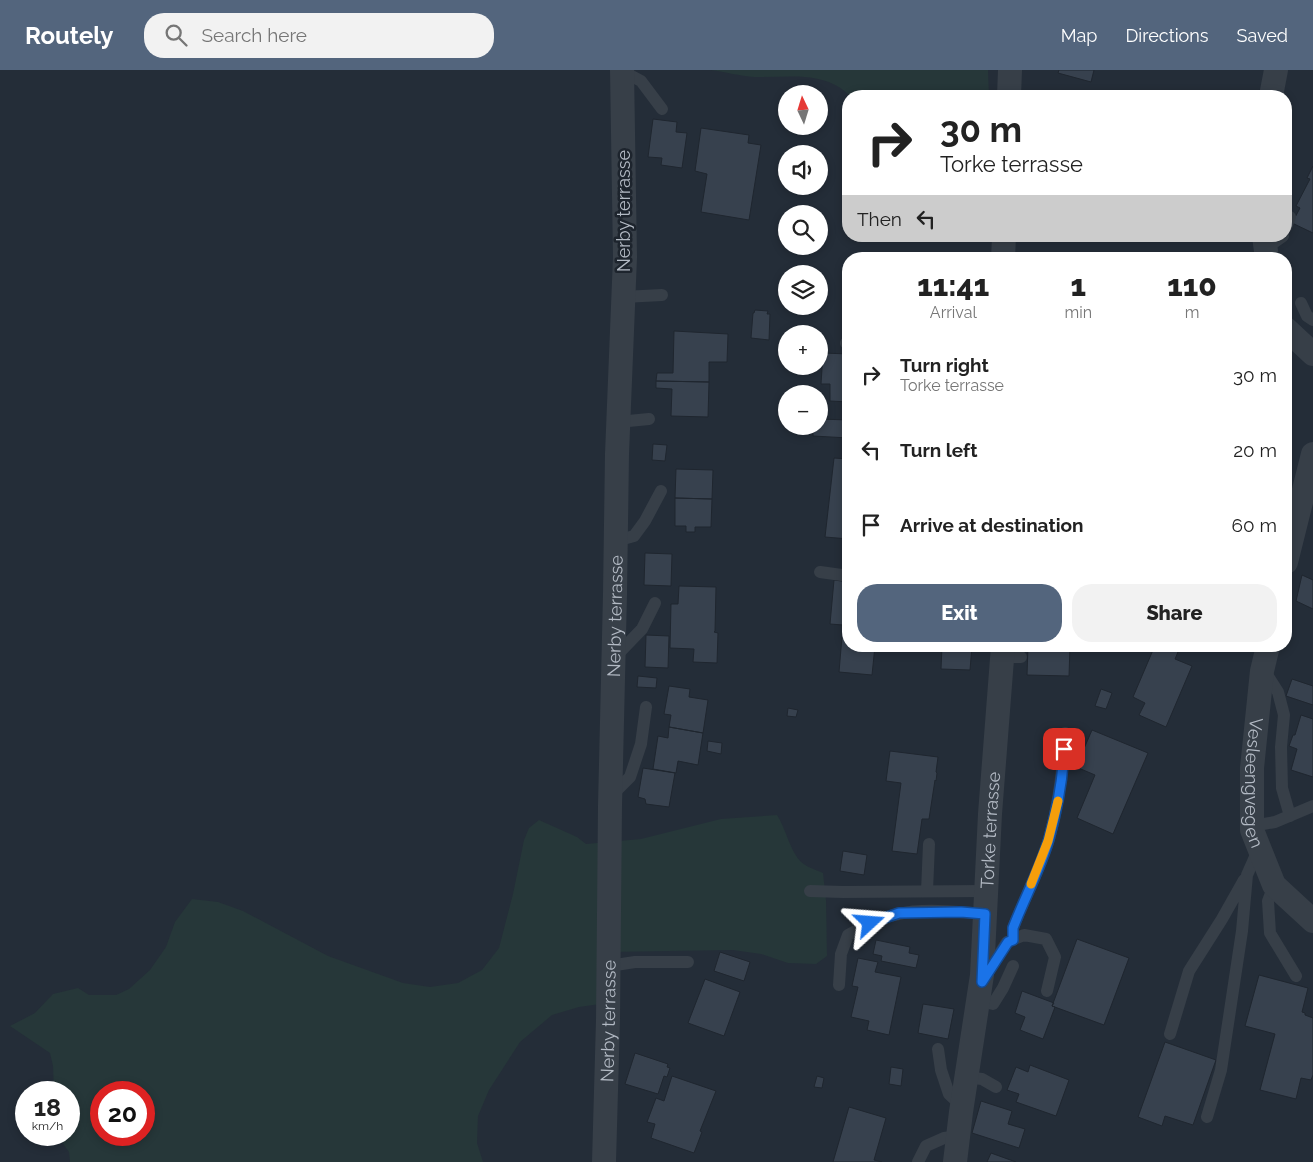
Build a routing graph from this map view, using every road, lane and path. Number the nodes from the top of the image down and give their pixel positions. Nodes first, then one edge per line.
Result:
1 (622, 70) edge
2 (1010, 70) edge
3 (1276, 70) edge
4 (1008, 90) edge
5 (1272, 90) edge
6 (662, 109) dead end
7 (662, 295) dead end
8 (623, 297) junction
9 (1301, 303) dead end
10 (1313, 320) edge
11 (649, 419) dead end
12 (618, 422) junction
13 (1313, 454) edge
14 (661, 491) dead end
15 (1292, 538) edge
16 (616, 541) junction
17 (820, 572) dead end
18 (842, 575) edge
19 (655, 603) dead end
20 (1009, 653) edge
21 (1265, 653) edge
22 (614, 658) junction
23 (646, 707) dead end
24 (1065, 733) dead end
25 (610, 798) junction
26 (1313, 806) edge
27 (1290, 816) junction
28 (1252, 826) junction
29 (929, 844) dead end
30 (1259, 848) junction
31 (1247, 875) junction
32 (1274, 884) junction
33 (810, 891) dead end
34 (927, 891) junction
35 (986, 891) junction
36 (985, 914) junction
37 (1313, 922) edge
38 (1013, 940) junction
39 (688, 962) dead end
40 (609, 966) junction
41 (1013, 966) dead end
42 (1296, 976) dead end
43 (839, 984) dead end
44 (980, 991) junction
45 (1047, 991) dead end
46 (1170, 1034) dead end
47 (938, 1049) dead end
48 (966, 1077) junction
49 (996, 1087) dead end
50 (962, 1106) junction
51 (1207, 1117) dead end
52 (958, 1136) junction
53 (604, 1162) edge
54 (918, 1162) edge
55 (955, 1162) edge

1 - 6 lane
1 - 8 street, Nerby terrasse
2 - 4 street
3 - 5 street
7 - 8 lane
8 - 12 street, Nerby terrasse
9 - 10 lane
11 - 12 lane
12 - 16 street, Nerby terrasse
13 - 15 street
14 - 16 lane
16 - 22 street, Nerby terrasse
17 - 18 lane
19 - 22 lane
20 - 35 street, Torke terrasse
21 - 27 lane
21 - 28 street, Vesleengvegen
22 - 25 street, Nerby terrasse
23 - 25 lane
24 - 38 lane
25 - 40 street, Nerby terrasse
26 - 27 lane
27 - 28 lane
28 - 30 street, Vesleengvegen
29 - 34 lane
30 - 31 lane
30 - 32 street, Vesleengvegen
31 - 46 lane
31 - 51 lane
32 - 37 street
32 - 42 lane
33 - 34 lane
34 - 35 lane
35 - 36 street, Torke terrasse
36 - 43 lane
36 - 44 street, Torke terrasse
38 - 44 lane
38 - 45 lane
39 - 40 lane
40 - 53 street, Nerby terrasse
41 - 44 lane
44 - 48 street, Torke terrasse
47 - 50 lane
48 - 49 lane
48 - 50 street, Torke terrasse
50 - 52 street, Torke terrasse
52 - 54 lane
52 - 55 street, Torke terrasse

